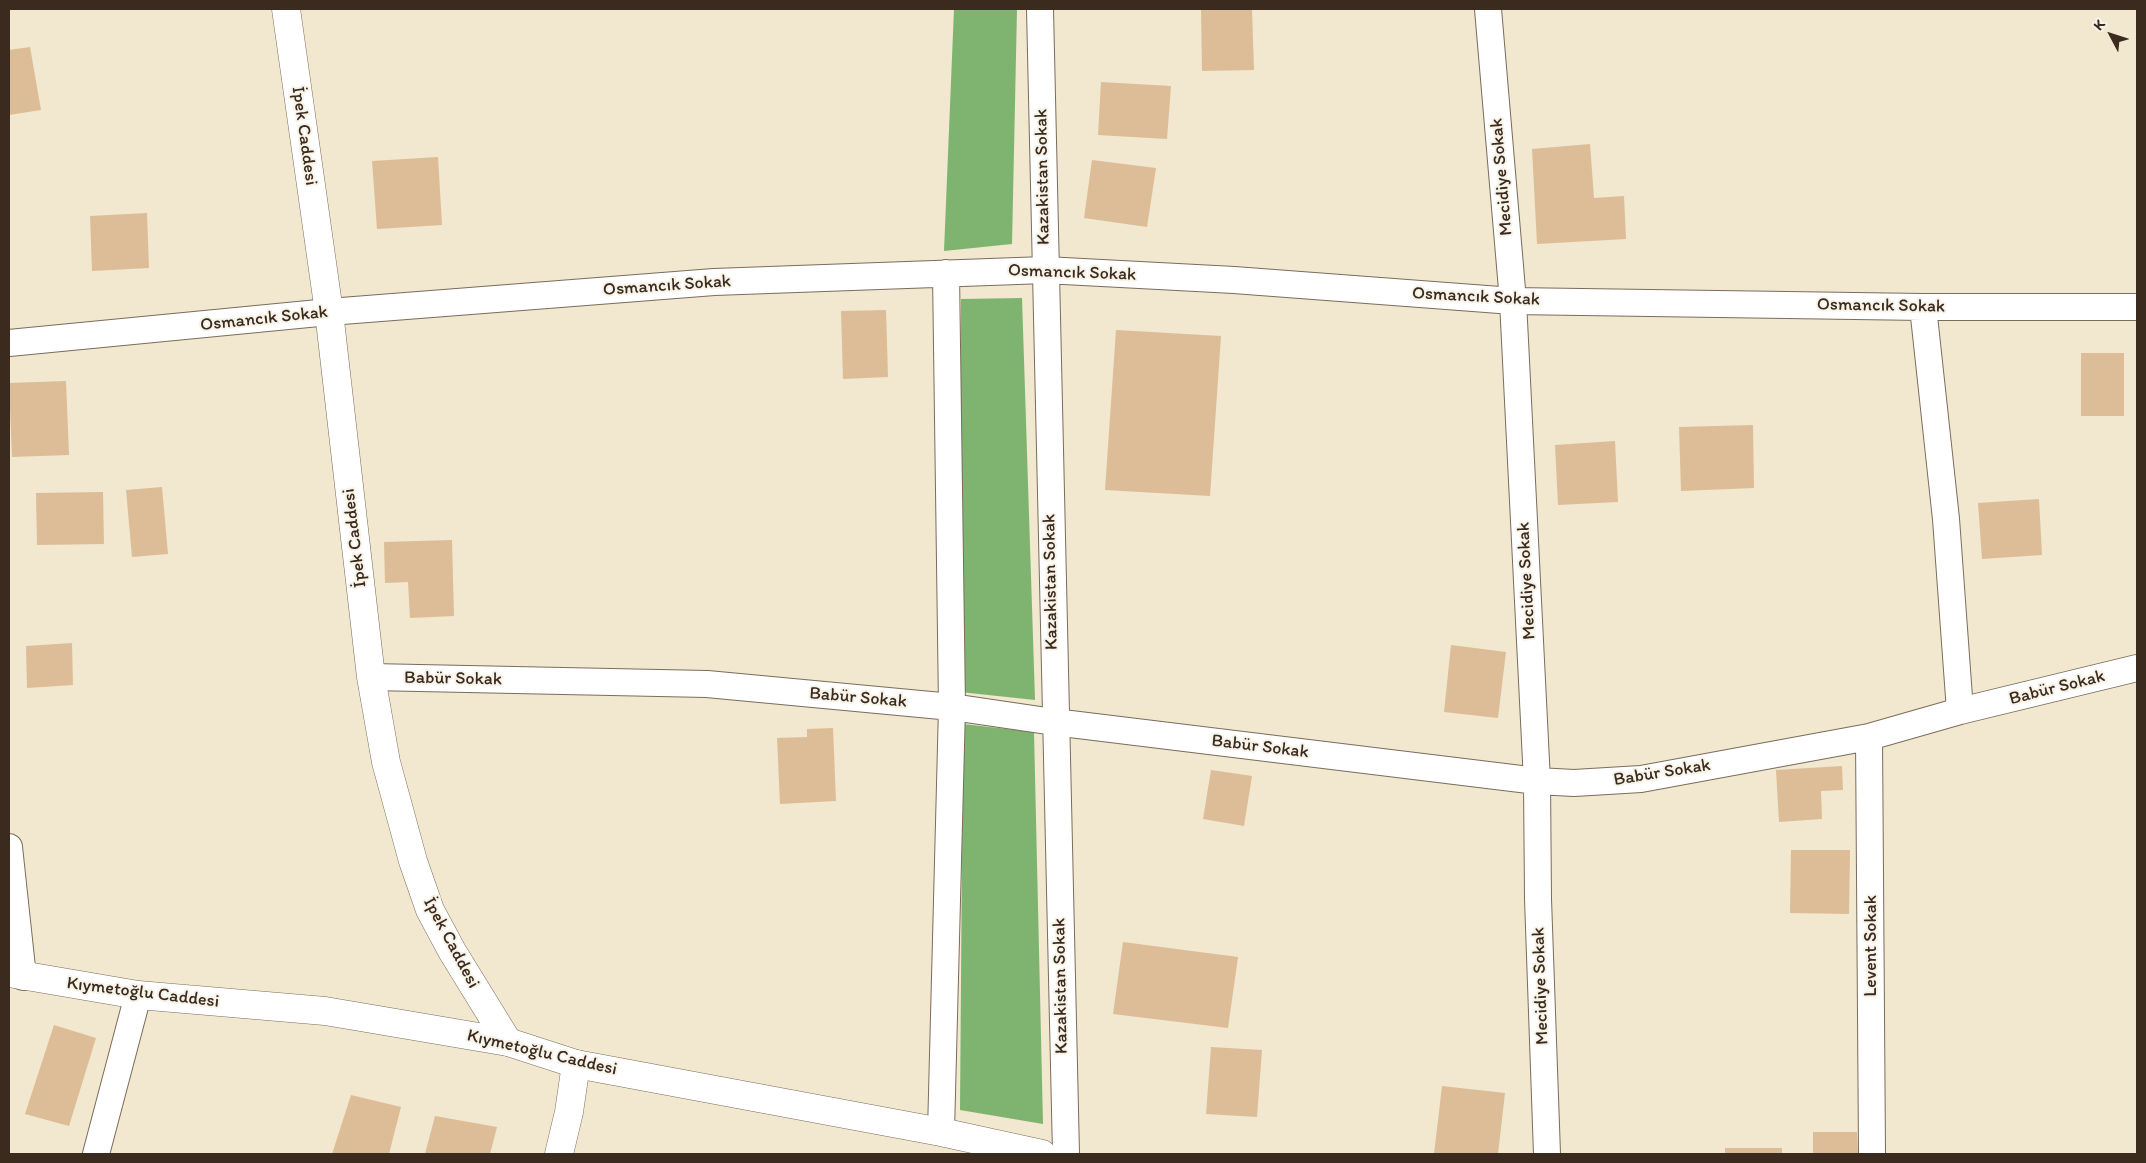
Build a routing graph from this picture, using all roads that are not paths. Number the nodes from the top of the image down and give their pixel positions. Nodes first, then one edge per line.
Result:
1 (286, 9) edge
2 (1040, 9) edge
3 (1488, 9) edge
4 (1045, 270) junction
5 (946, 273) junction
6 (1513, 301) junction
7 (1923, 307) junction
8 (2137, 307) edge
9 (329, 312) junction
10 (9, 343) edge
11 (2137, 668) edge
12 (371, 677) junction
13 (952, 707) junction
14 (1960, 711) junction
15 (1054, 722) junction
16 (1869, 737) junction
17 (1537, 781) junction
18 (9, 847) edge
19 (16, 975) edge
20 (138, 995) junction
21 (508, 1042) junction
22 (576, 1064) junction
23 (941, 1132) junction
24 (96, 1154) edge
25 (559, 1154) edge
26 (1042, 1154) edge
27 (1066, 1154) edge
28 (1547, 1154) edge
29 (1872, 1154) edge

1 - 9 street, İpek Caddesi
2 - 4 street, Kazakistan Sokak
3 - 6 street, Mecidiye Sokak
4 - 5 street, Osmancık Sokak
4 - 6 street, Osmancık Sokak
4 - 15 street, Kazakistan Sokak
5 - 9 street, Osmancık Sokak
5 - 13 street
6 - 7 street, Osmancık Sokak
6 - 17 street, Mecidiye Sokak
7 - 8 street, Osmancık Sokak
7 - 14 street
9 - 10 street, Osmancık Sokak
9 - 12 street, İpek Caddesi
11 - 14 street, Babür Sokak
12 - 13 street, Babür Sokak
12 - 21 street, İpek Caddesi
13 - 15 street, Babür Sokak
13 - 23 street
14 - 16 street, Babür Sokak
15 - 17 street, Babür Sokak
15 - 27 street, Kazakistan Sokak
16 - 17 street, Babür Sokak
16 - 29 street, Levent Sokak
17 - 28 street, Mecidiye Sokak
18 - 19 street
19 - 20 street, Kıymetoğlu Caddesi
20 - 21 street, Kıymetoğlu Caddesi
20 - 24 street
21 - 22 street, Kıymetoğlu Caddesi
22 - 23 street, Kıymetoğlu Caddesi
22 - 25 street
23 - 26 street, Kıymetoğlu Caddesi

